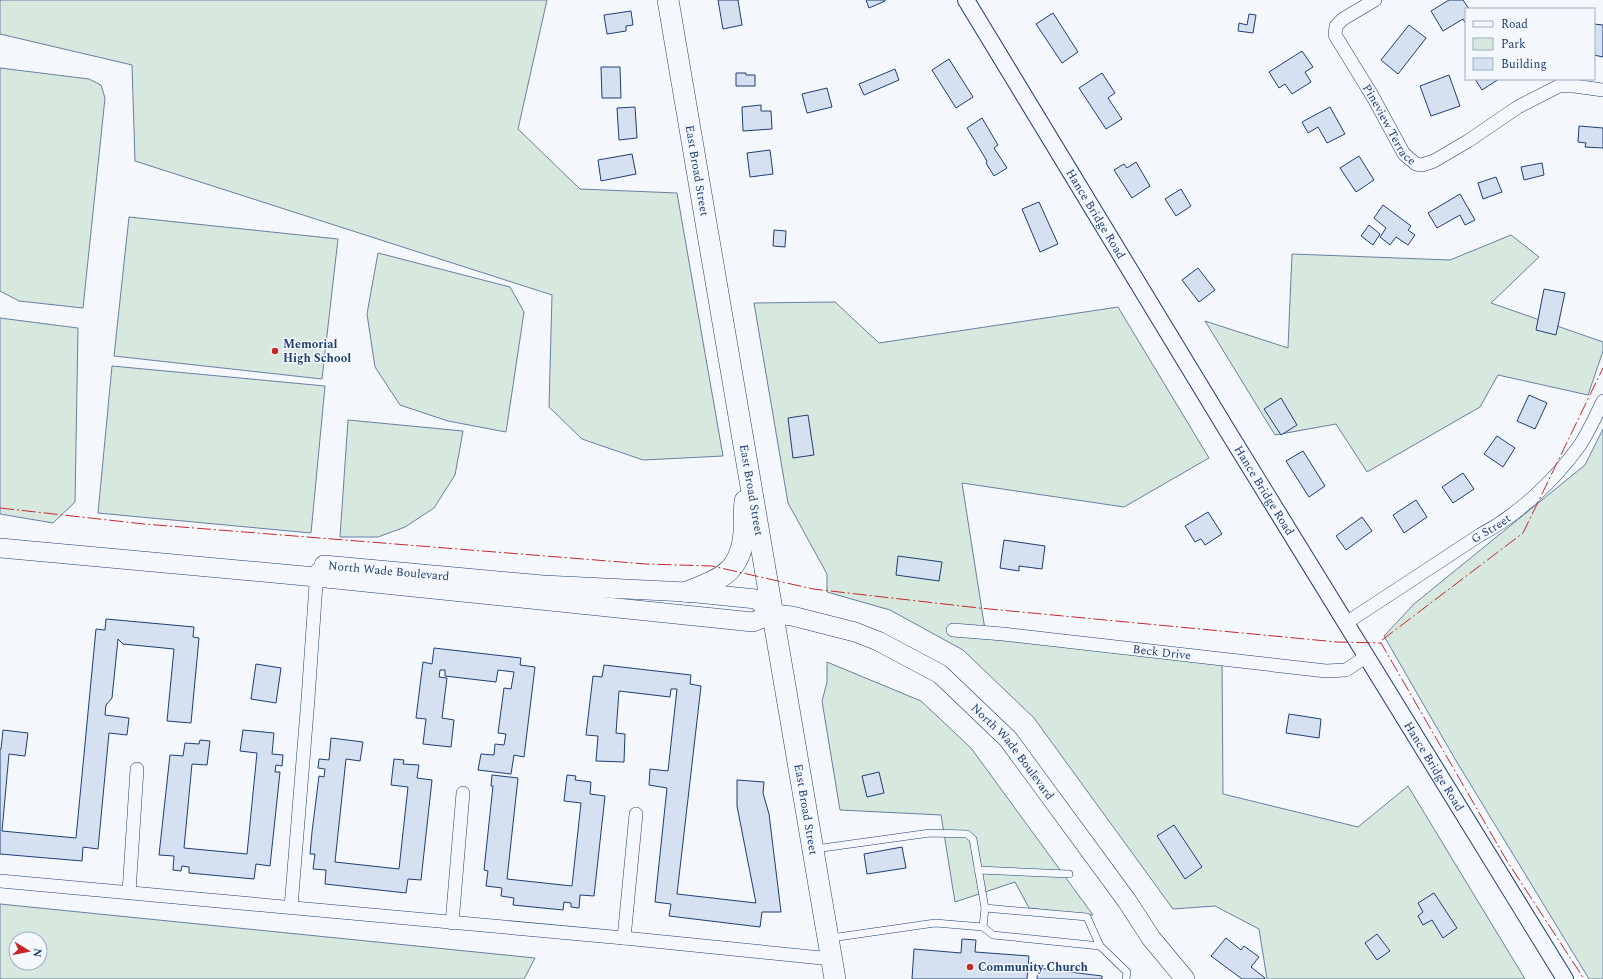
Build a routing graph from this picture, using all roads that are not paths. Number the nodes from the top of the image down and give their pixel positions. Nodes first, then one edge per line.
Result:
1 (668, 0) edge
2 (966, 0) edge
3 (1374, 0) edge
4 (1603, 90) edge
5 (1603, 401) edge
6 (748, 468) junction
7 (0, 535) edge
8 (0, 548) edge
9 (317, 571) junction
10 (686, 592) junction
11 (773, 614) junction
12 (1346, 623) junction
13 (953, 630) dead end
14 (1367, 656) junction
15 (137, 769) dead end
16 (463, 794) dead end
17 (636, 814) dead end
18 (814, 849) junction
19 (978, 870) junction
20 (1069, 874) dead end
21 (0, 881) edge
22 (129, 892) junction
23 (291, 908) junction
24 (985, 908) junction
25 (452, 923) junction
26 (983, 927) junction
27 (624, 938) junction
28 (828, 939) junction
29 (1100, 946) junction
30 (833, 969) edge
31 (1126, 976) edge
32 (1132, 979) edge
33 (1185, 979) edge
34 (1565, 979) edge

1 - 6 main road, East Broad Street
2 - 12 street, Hance Bridge Road
3 - 4 street, Pineview Terrace
5 - 12 street, G Street
6 - 10 main road
6 - 11 main road, East Broad Street
7 - 9 main road, North Wade Boulevard
8 - 9 main road, North Wade Boulevard
9 - 10 main road, North Wade Boulevard
9 - 11 main road, North Wade Boulevard
9 - 23 street
10 - 11 main road, North Wade Boulevard
11 - 18 main road, East Broad Street
11 - 33 main road, North Wade Boulevard
12 - 14 street, Hance Bridge Road
13 - 14 street, Beck Drive
14 - 34 street, Hance Bridge Road
15 - 22 street
16 - 25 street
17 - 27 street
18 - 19 lane
18 - 28 main road, East Broad Street
19 - 20 lane
19 - 24 lane
21 - 22 street
22 - 23 street
23 - 25 street
24 - 26 lane
24 - 29 lane
25 - 27 street
26 - 28 lane
26 - 29 lane
27 - 30 street
28 - 30 main road, East Broad Street
29 - 31 lane
31 - 32 lane

